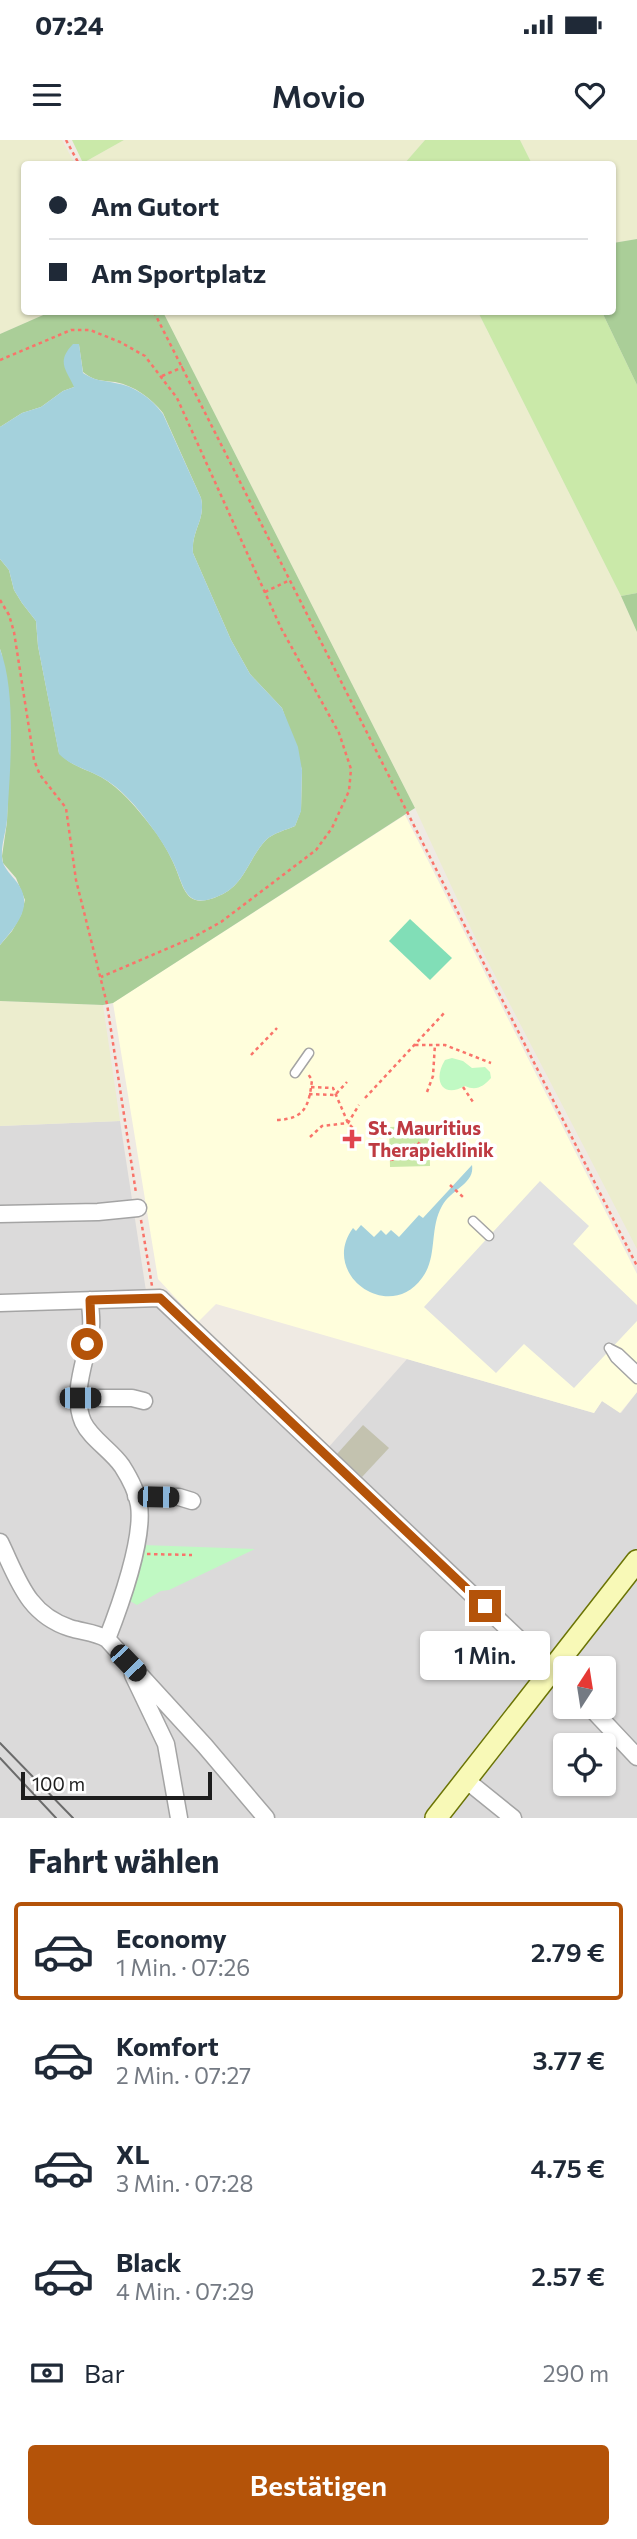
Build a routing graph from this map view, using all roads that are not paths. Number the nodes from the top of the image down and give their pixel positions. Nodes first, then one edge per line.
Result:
1 (309, 1053) dead end
2 (297, 1070) road end
3 (138, 1208) road end
4 (0, 1214) edge
5 (473, 1221) dead end
6 (489, 1236) dead end
7 (90, 1300) junction
8 (0, 1303) edge
9 (634, 1367) edge
10 (637, 1379) edge
11 (80, 1398) junction
12 (144, 1401) dead end
13 (136, 1496) junction
14 (191, 1501) dead end
15 (0, 1542) edge
16 (637, 1560) edge
17 (107, 1639) junction
18 (572, 1656) edge
19 (128, 1663) junction
20 (553, 1671) edge
21 (553, 1682) edge
22 (604, 1719) edge
23 (186, 1724) junction
24 (166, 1744) junction
25 (634, 1745) edge
26 (466, 1780) junction
27 (509, 1817) edge
28 (179, 1818) edge
29 (266, 1818) edge
30 (436, 1818) edge

1 - 2 lane
3 - 4 street
5 - 6 lane
7 - 8 street
7 - 11 street
7 - 20 street
9 - 10 lane
11 - 12 street
11 - 13 street
13 - 14 street
13 - 17 street
15 - 17 street
16 - 18 main road
17 - 19 street
19 - 23 street
19 - 24 street
21 - 26 main road
22 - 25 street
23 - 24 street
23 - 29 street
24 - 28 street
26 - 27 street
26 - 30 main road

